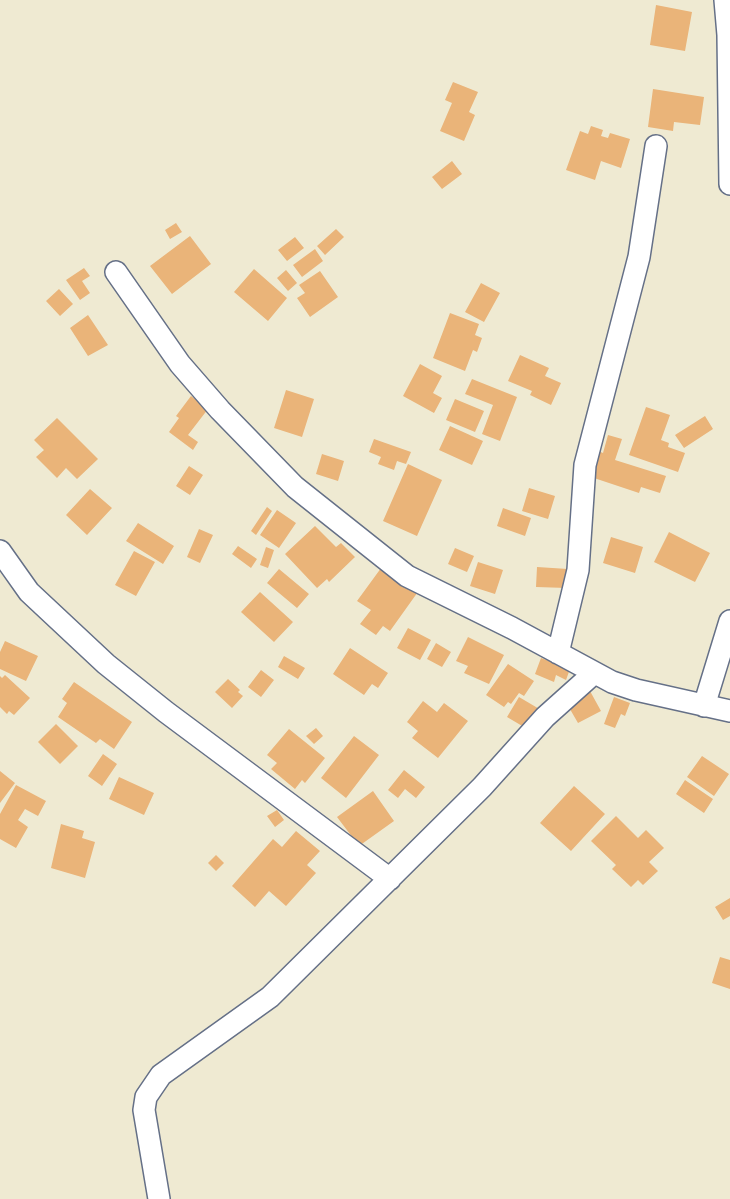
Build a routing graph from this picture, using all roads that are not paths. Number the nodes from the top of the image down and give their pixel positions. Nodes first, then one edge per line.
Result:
1 (725, 0) edge
2 (729, 140) edge
3 (656, 146) dead end
4 (730, 184) edge
5 (116, 272) dead end
6 (0, 551) edge
7 (730, 621) edge
8 (558, 653) junction
9 (593, 674) junction
10 (704, 706) junction
11 (730, 711) edge
12 (390, 879) junction
13 (159, 1199) edge

1 - 2 street
2 - 4 street
3 - 8 street
5 - 8 street
6 - 12 street
7 - 10 street
8 - 9 street
9 - 10 street
9 - 12 street
10 - 11 street
12 - 13 street

